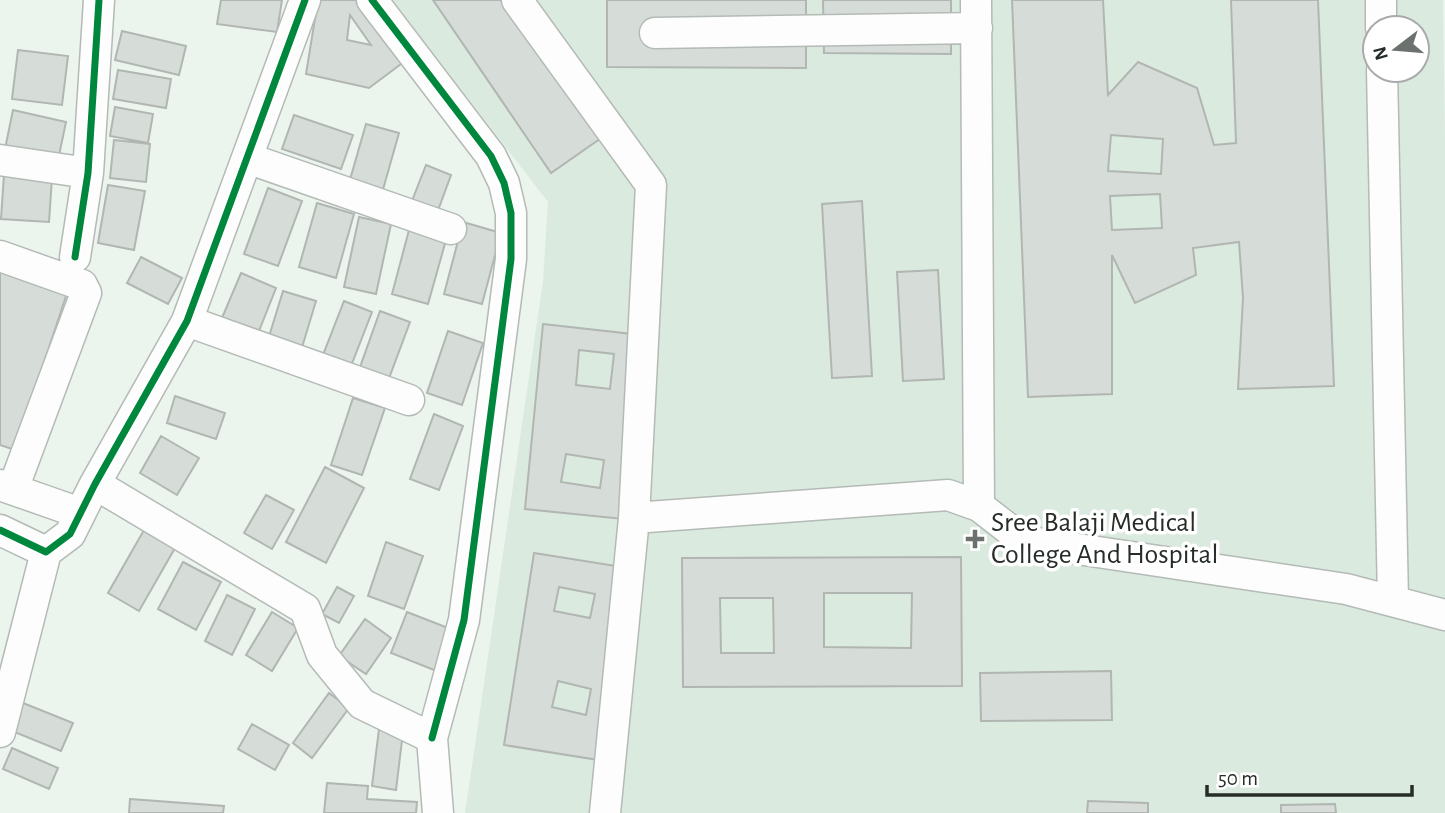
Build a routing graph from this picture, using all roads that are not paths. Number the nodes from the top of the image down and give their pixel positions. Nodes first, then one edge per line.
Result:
1 (99, 0) edge
2 (305, 0) edge
3 (372, 0) edge
4 (517, 0) edge
5 (977, 14) edge
6 (655, 33) dead end
7 (1382, 84) edge
8 (247, 158) junction
9 (0, 160) edge
10 (88, 173) junction
11 (451, 229) dead end
12 (0, 257) edge
13 (75, 257) dead end
14 (187, 321) junction
15 (409, 400) dead end
16 (95, 484) junction
17 (7, 487) edge
18 (979, 506) junction
19 (80, 513) junction
20 (634, 518) junction
21 (0, 530) edge
22 (46, 552) junction
23 (1393, 600) junction
24 (1445, 615) edge
25 (0, 732) edge
26 (432, 738) junction
27 (438, 813) edge
28 (605, 813) edge

1 - 10 street
2 - 8 street
3 - 26 street
4 - 20 street
5 - 6 street
5 - 18 street
7 - 23 street
8 - 11 street
8 - 14 street
9 - 10 street
10 - 13 street
12 - 17 street
14 - 15 street
14 - 16 street
16 - 19 street
16 - 26 street
17 - 19 street
18 - 20 street
18 - 23 street
19 - 22 street
20 - 28 street
21 - 22 street
22 - 25 street
23 - 24 street
26 - 27 street

